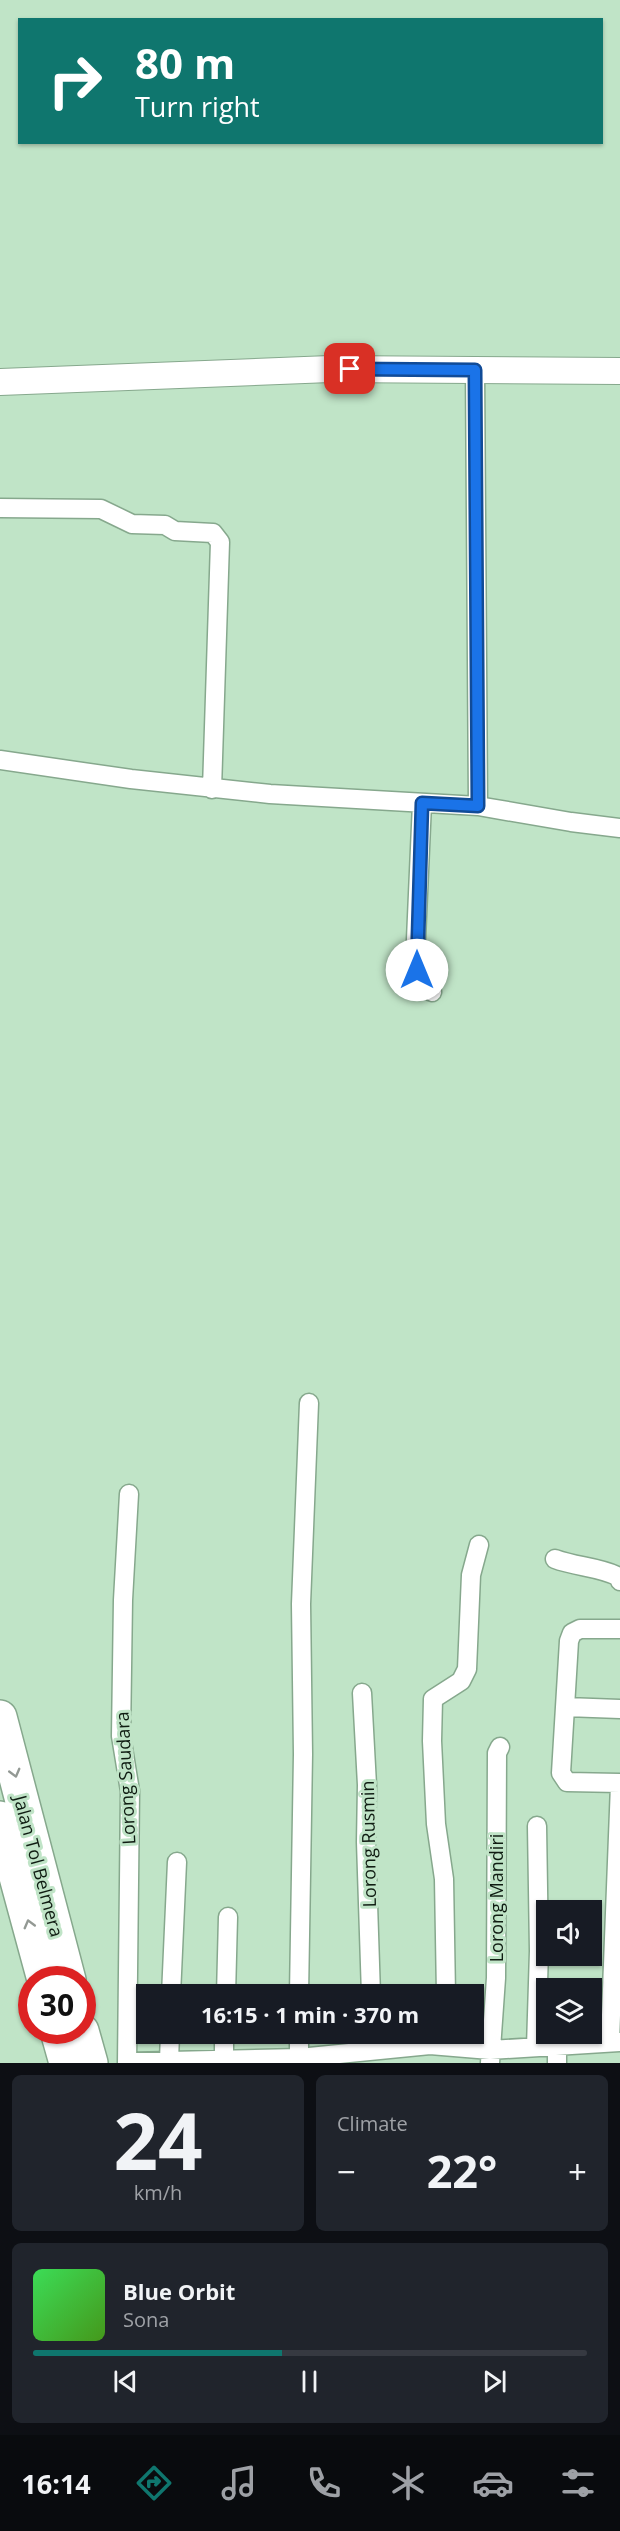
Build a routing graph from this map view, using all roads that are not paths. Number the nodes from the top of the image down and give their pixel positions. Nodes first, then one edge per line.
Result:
1 (475, 370) junction
2 (620, 371) edge
3 (0, 382) edge
4 (0, 508) edge
5 (0, 760) edge
6 (212, 789) junction
7 (422, 803) junction
8 (478, 806) junction
9 (620, 828) edge
10 (432, 993) dead end
11 (309, 1403) dead end
12 (129, 1494) dead end
13 (479, 1545) dead end
14 (555, 1559) dead end
15 (620, 1581) edge
16 (620, 1629) edge
17 (362, 1693) dead end
18 (566, 1707) junction
19 (620, 1709) edge
20 (0, 1717) edge
21 (500, 1747) dead end
22 (620, 1784) edge
23 (0, 1818) edge
24 (537, 1826) dead end
25 (177, 1862) dead end
26 (228, 1917) dead end
27 (40, 1966) edge
28 (65, 1966) edge
29 (171, 1984) edge
30 (226, 1984) edge
31 (299, 1984) edge
32 (371, 1984) edge
33 (446, 1984) edge
34 (615, 2042) edge
35 (61, 2044) edge
36 (86, 2044) edge
37 (170, 2044) edge
38 (220, 2044) edge
39 (299, 2044) edge
40 (536, 2047) junction
41 (446, 2048) edge
42 (378, 2049) edge
43 (558, 2054) edge
44 (490, 2056) edge
45 (299, 2058) junction
46 (169, 2060) junction
47 (214, 2060) edge
48 (127, 2062) edge
49 (66, 2063) edge
50 (91, 2063) edge

1 - 2 street
1 - 3 street
1 - 8 street
4 - 6 street
5 - 6 street
6 - 7 street
7 - 8 street
7 - 10 street
8 - 9 street
11 - 31 street
12 - 48 street, Lorong Saudara
13 - 33 street
14 - 15 street
16 - 18 street
17 - 32 street, Lorong Rusmin
18 - 19 street
18 - 22 street
20 -> 28 highway, Jalan Tol Belmera
21 - 44 street, Lorong Mandiri
22 - 34 street
27 -> 23 highway, Jalan Tol Belmera
24 - 40 street
25 - 29 street
26 - 30 street
34 - 43 street
35 - 49 highway
36 - 50 highway
37 - 46 street
38 - 47 street
39 - 45 street
40 - 43 street
40 - 44 street
41 - 42 street
41 - 44 street
42 - 45 street
45 - 47 street
46 - 47 street
46 - 48 street

